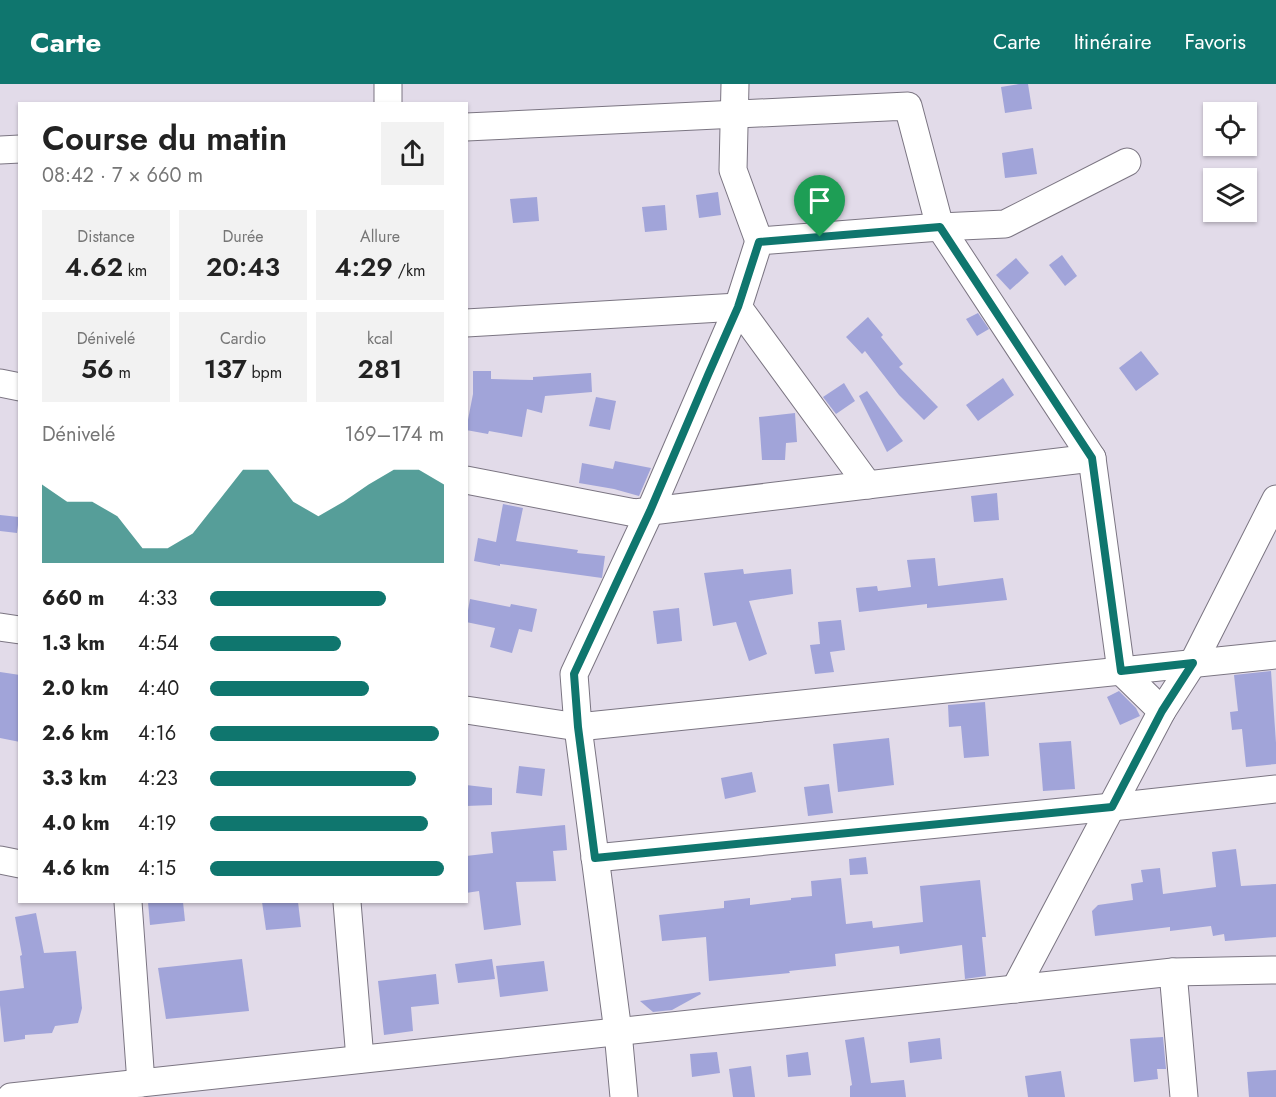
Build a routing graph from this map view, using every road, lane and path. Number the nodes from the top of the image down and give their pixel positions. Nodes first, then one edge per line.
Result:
1 (388, 84) edge
2 (735, 84) edge
3 (913, 95) edge
4 (388, 102) edge
5 (734, 114) junction
6 (468, 127) edge
7 (18, 149) edge
8 (0, 150) edge
9 (1127, 162) dead end
10 (940, 227) junction
11 (759, 242) junction
12 (738, 307) junction
13 (468, 323) edge
14 (0, 383) edge
15 (18, 387) edge
16 (1092, 458) junction
17 (468, 480) edge
18 (868, 485) junction
19 (1276, 499) edge
20 (650, 511) junction
21 (0, 627) edge
22 (18, 630) edge
23 (1276, 655) edge
24 (1193, 663) junction
25 (1121, 671) junction
26 (468, 710) edge
27 (1162, 711) junction
28 (578, 727) junction
29 (1276, 789) edge
30 (1112, 807) junction
31 (595, 858) junction
32 (0, 860) edge
33 (18, 864) edge
34 (128, 903) edge
35 (347, 903) edge
36 (1276, 970) edge
37 (1173, 972) junction
38 (1016, 989) junction
39 (618, 1032) junction
40 (360, 1059) junction
41 (141, 1083) junction
42 (11, 1097) edge
43 (624, 1097) edge
44 (1184, 1097) edge

1 - 4 street
2 - 5 street
3 - 5 street
3 - 10 street
5 - 6 street
5 - 11 street
7 - 8 street
9 - 10 street
10 - 11 street
10 - 16 street
11 - 12 street
12 - 13 street
12 - 18 street
12 - 20 street
14 - 15 street
16 - 18 street
16 - 25 street
17 - 20 street
18 - 20 street
19 - 24 street
20 - 28 street
21 - 22 street
23 - 24 street
24 - 25 street
24 - 27 street
25 - 27 street
25 - 28 street
26 - 28 street
27 - 30 street
28 - 31 street
29 - 30 street
30 - 31 street
30 - 38 street
31 - 39 street
32 - 33 street
34 - 41 street
35 - 40 street
36 - 37 street
37 - 38 street
37 - 44 street
38 - 39 street
39 - 40 street
39 - 43 street
40 - 41 street
41 - 42 street

